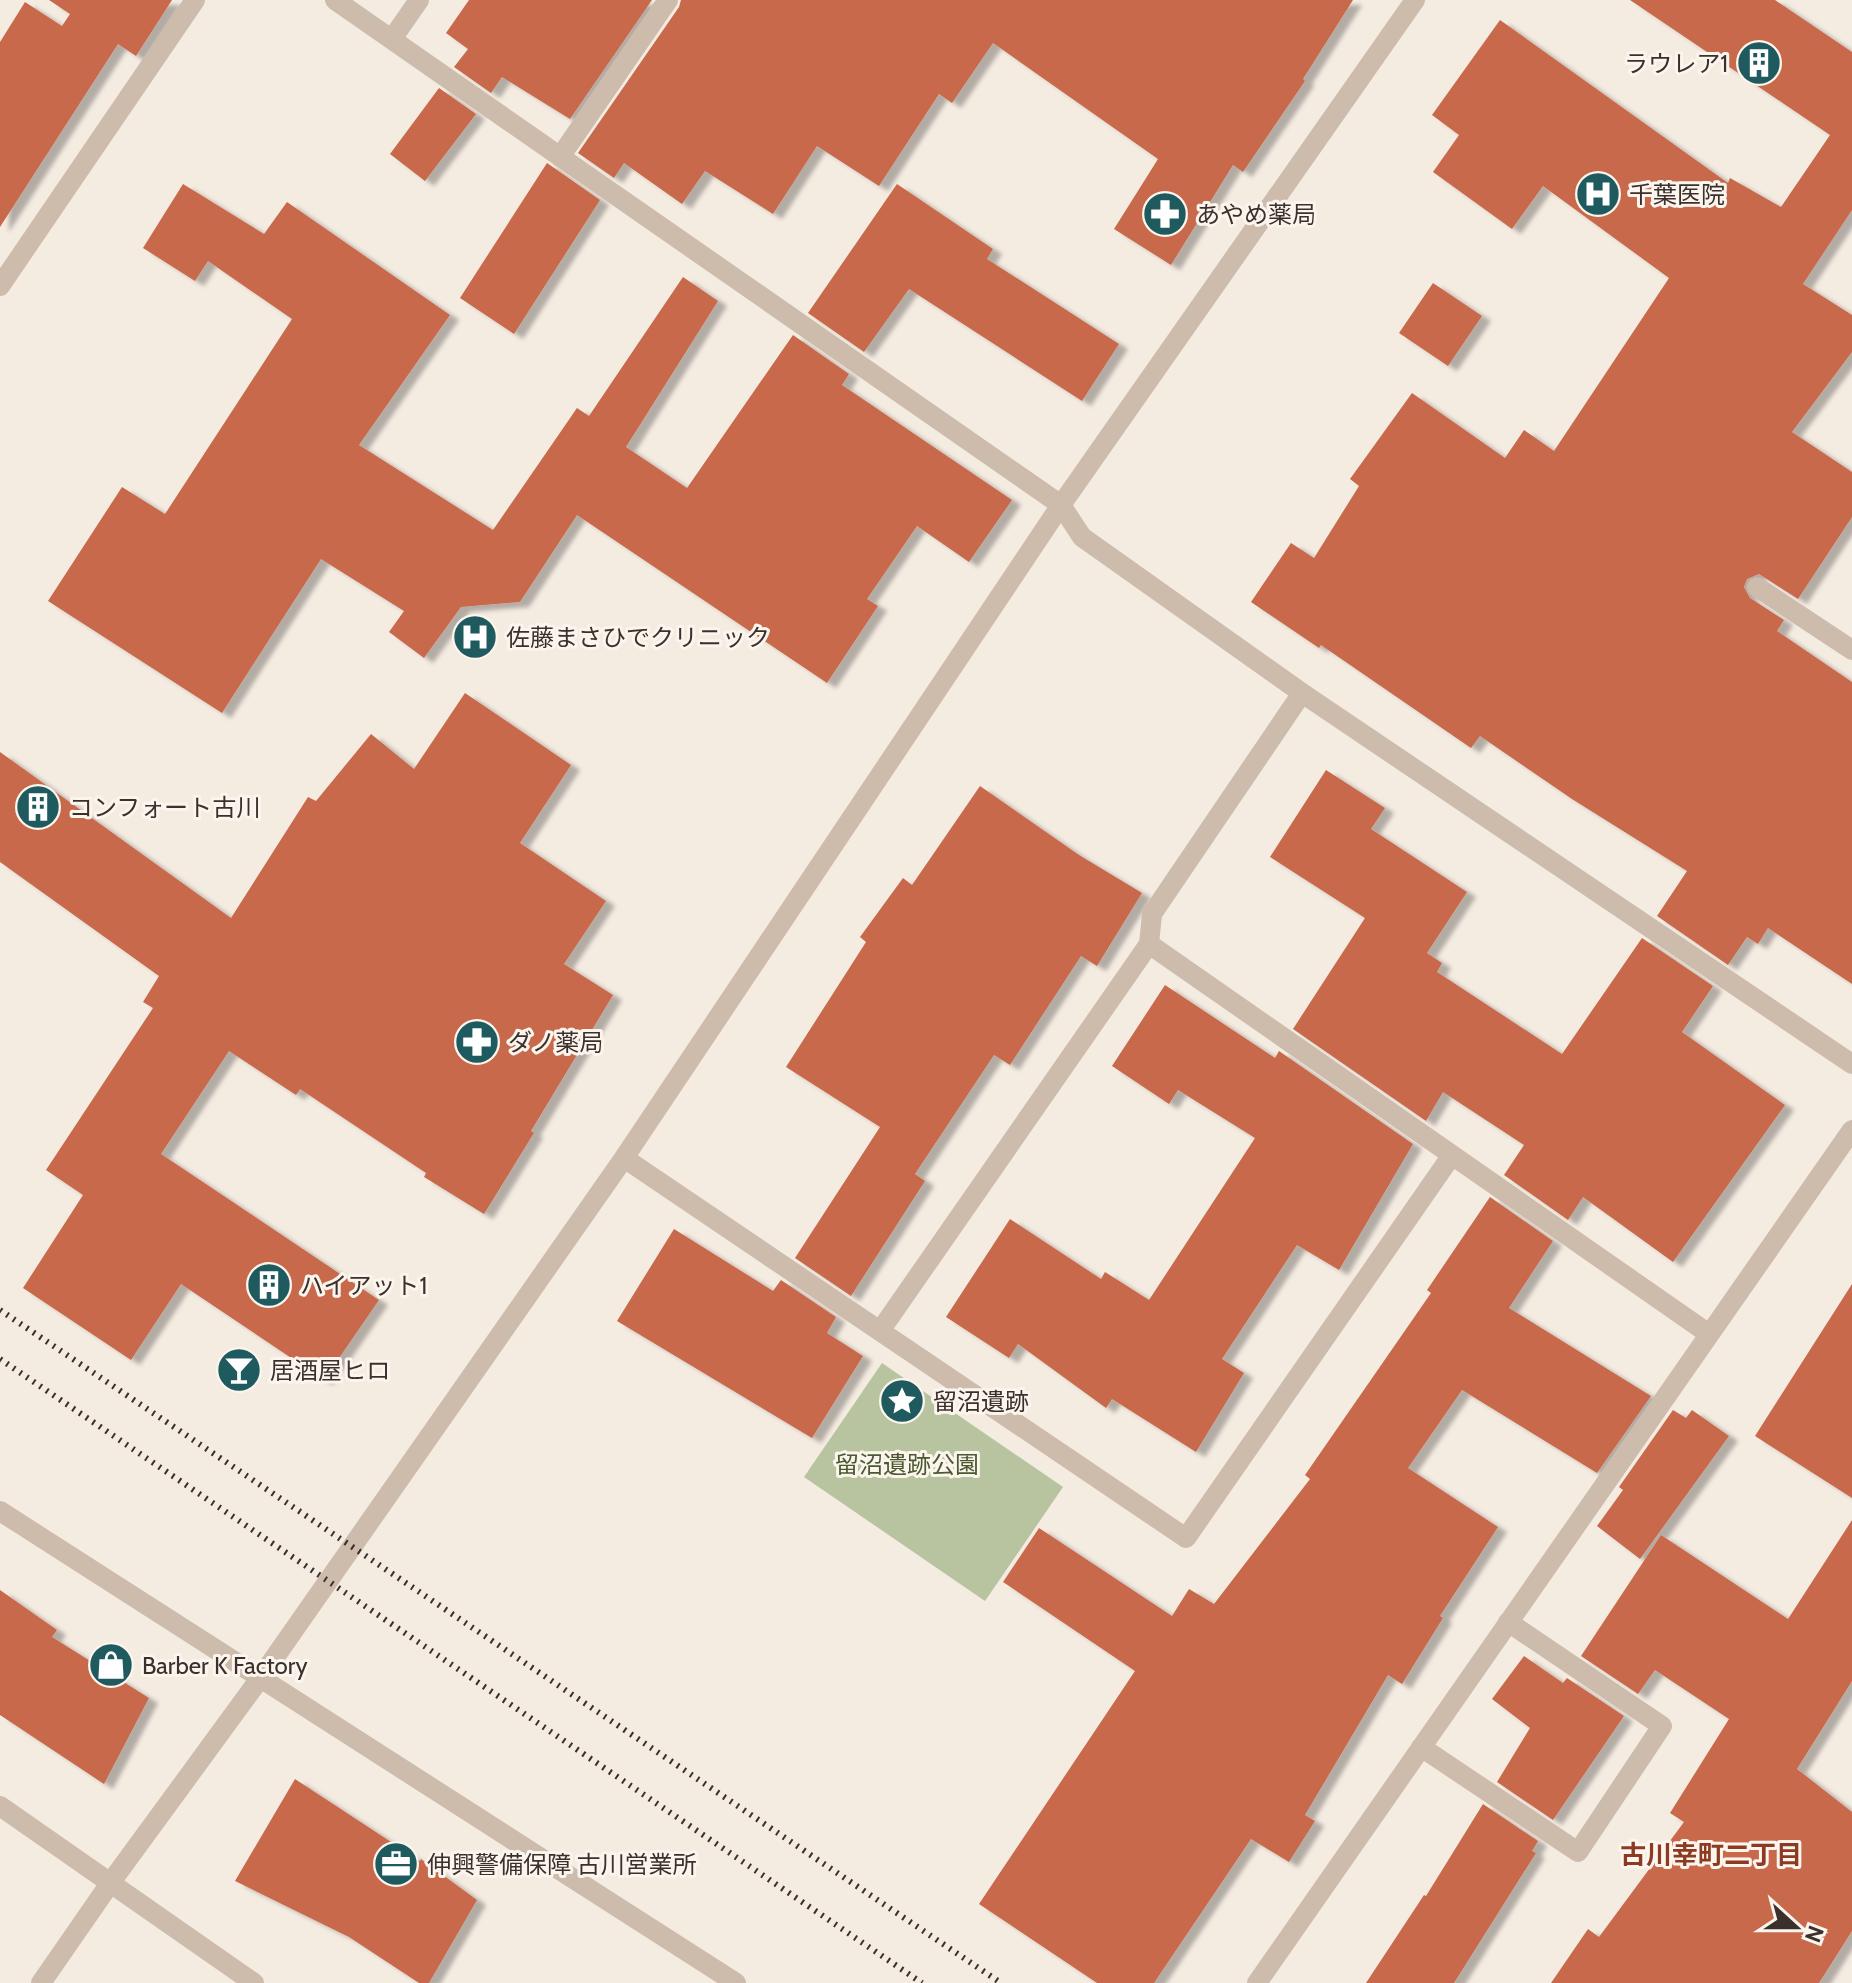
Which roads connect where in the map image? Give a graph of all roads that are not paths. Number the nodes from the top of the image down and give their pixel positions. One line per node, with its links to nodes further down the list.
1 (195, 0): 8 (street)
2 (335, 0): 6 (street)
3 (419, 0): 6 (street)
4 (668, 0): 7 (street)
5 (1415, 0): 9 (street)
6 (392, 39): 7 (street)
7 (560, 157): 9 (street)
8 (0, 286)
9 (1061, 505): 12 (street); 17 (street)
10 (1757, 587): 11 (street)
11 (1852, 650)
12 (1302, 693): 13 (street); 14 (street)
13 (1149, 944): 16 (street); 18 (street)
14 (1852, 1064)
15 (1852, 1130): 19 (street)
16 (1452, 1155): 18 (street); 19 (street)
17 (624, 1158): 18 (street); 22 (street)
18 (880, 1331)
19 (1709, 1334): 21 (street)
20 (0, 1511): 22 (street)
21 (1508, 1622): 23 (street); 23 (street)
22 (261, 1677): 25 (street); 28 (street)
23 (1421, 1747): 29 (street)
24 (0, 1806): 25 (street)
25 (111, 1882): 26 (street); 27 (street)
26 (41, 1983)
27 (254, 1983)
28 (736, 1983)
29 (1257, 1983)

